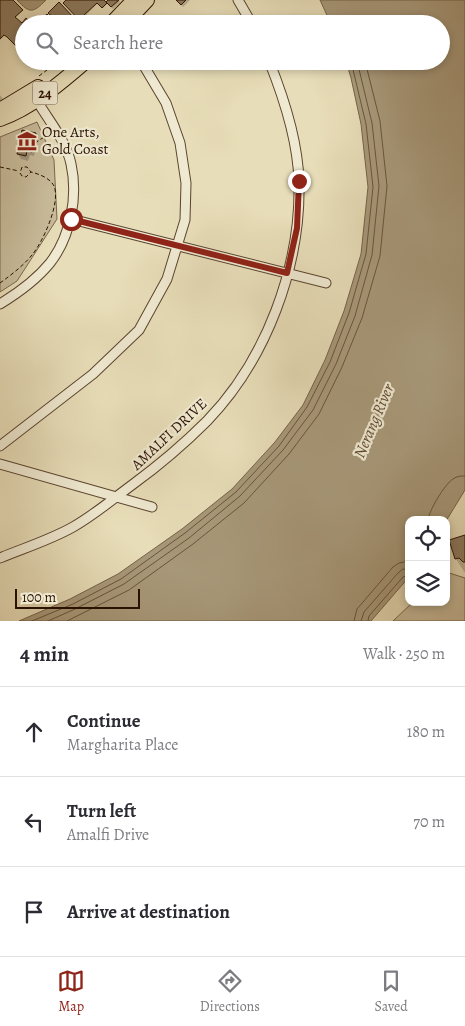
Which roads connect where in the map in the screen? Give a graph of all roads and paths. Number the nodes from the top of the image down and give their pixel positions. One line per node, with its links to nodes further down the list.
1 (134, 0): 4 (main road)
2 (147, 0): 5 (main road)
3 (238, 0): 6 (street)
4 (120, 15)
5 (133, 15)
6 (247, 15)
7 (61, 70): 12 (main road, 24)
8 (74, 70): 11 (main road, 24)
9 (146, 70): 22 (street)
10 (272, 70): 23 (street, AMALFI DRIVE)
11 (36, 99): 13 (main road, 24); 21 (street)
12 (0, 110)
13 (0, 119)
14 (37, 135): 16 (path)
15 (47, 135): 16 (path)
16 (35, 143): 17 (path)
17 (33, 150)
18 (0, 167): 19 (path)
19 (20, 171): 20 (path); 20 (path)
20 (31, 172): 25 (path)
21 (71, 219): 22 (street); 26 (street)
22 (177, 246): 23 (street); 27 (street)
23 (287, 273): 24 (street); 29 (street, AMALFI DRIVE)
24 (326, 283)
25 (0, 284)
26 (0, 304)
27 (0, 446)
28 (0, 464): 29 (street)
29 (116, 497): 30 (street); 31 (street, AMALFI DRIVE)
30 (152, 507)
31 (0, 558)

